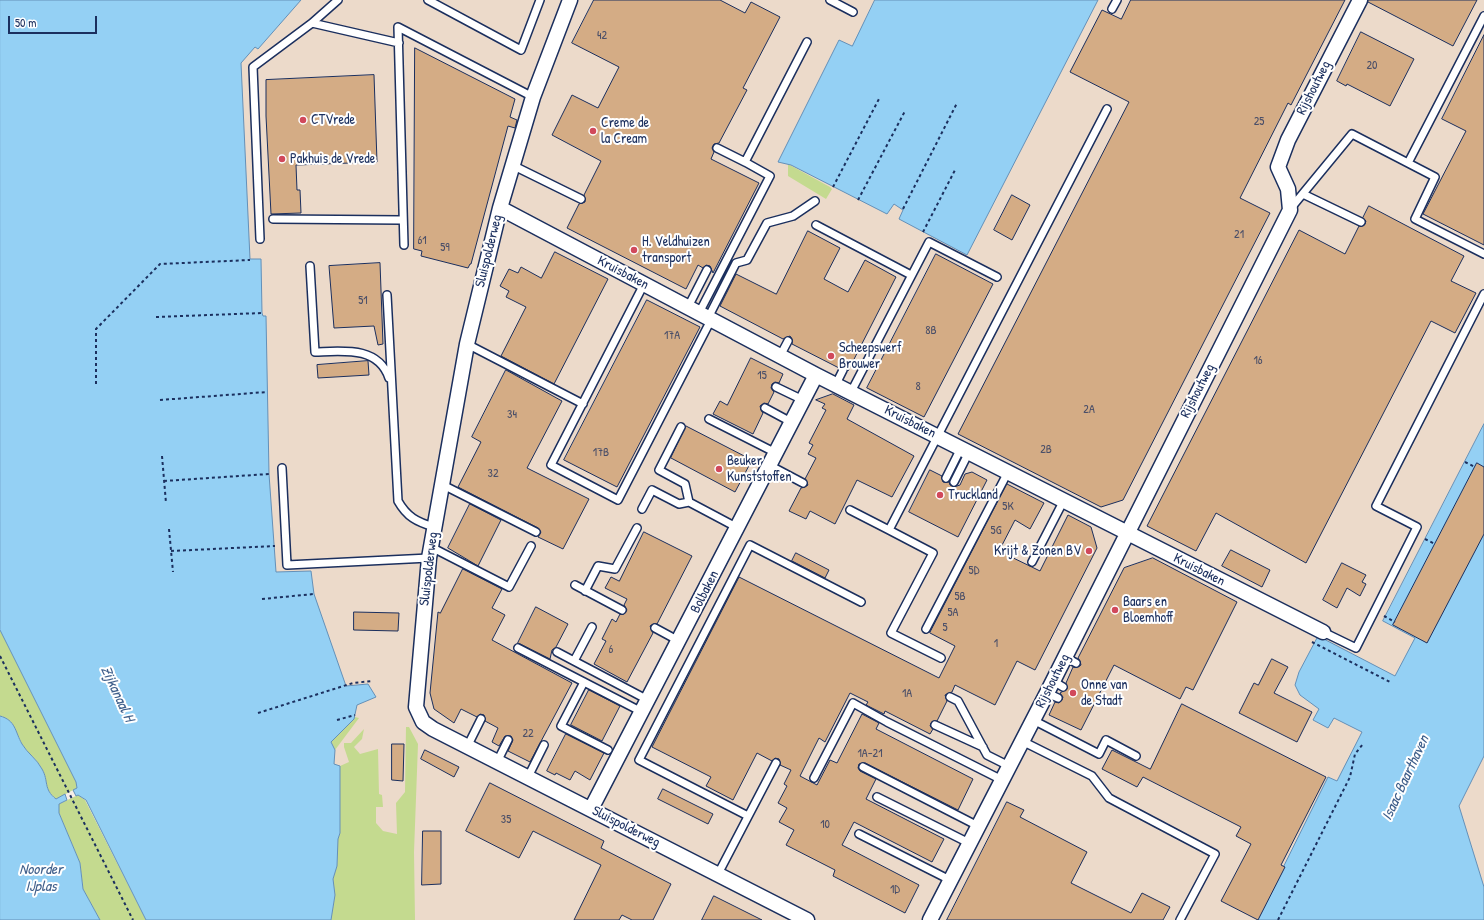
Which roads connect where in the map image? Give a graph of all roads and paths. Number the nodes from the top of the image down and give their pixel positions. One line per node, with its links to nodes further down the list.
1 (338, 0): 11 (lane)
2 (428, 0): 3 (lane)
3 (540, 0)
4 (570, 0): 14 (street, Sluispolderweg)
5 (830, 0): 9 (lane)
6 (1117, 0): 8 (lane)
7 (1360, 0): 31 (street, Rijshoutweg)
8 (1112, 9)
9 (853, 12)
10 (1484, 16): 21 (lane)
11 (312, 23): 13 (lane); 37 (lane)
12 (807, 42): 20 (lane)
13 (399, 43): 14 (lane); 33 (lane)
14 (533, 97): 22 (street, Sluispolderweg)
15 (880, 97): 24 (path)
16 (957, 103): 30 (path)
17 (1106, 109): 69 (lane)
18 (905, 111): 27 (path)
19 (717, 148): 20 (lane)
20 (744, 162): 49 (lane)
21 (1408, 163): 25 (lane); 39 (lane)
22 (512, 165): 26 (lane); 29 (street, Sluispolderweg)
23 (955, 170): 36 (path)
24 (833, 187)
25 (1303, 194): 31 (lane); 34 (lane)
26 (582, 199)
27 (858, 200)
28 (815, 202): 49 (lane)
29 (500, 208): 45 (street, Kruisbaken); 52 (street, Sluispolderweg)
30 (902, 209)
31 (1290, 210): 94 (street, Rijshoutweg)
32 (273, 219): 33 (lane)
33 (402, 220): 38 (lane)
34 (1361, 222)
35 (816, 225): 43 (lane)
36 (923, 232)
37 (260, 239)
38 (404, 245)
39 (1484, 254)
40 (250, 260): 57 (path)
41 (310, 266): 56 (lane)
42 (707, 270): 49 (lane)
43 (912, 275): 44 (lane); 61 (lane)
44 (997, 277)
45 (644, 284): 49 (street, Kruisbaken); 64 (lane)
46 (1484, 294): 114 (lane)
47 (387, 295): 56 (lane)
48 (262, 313): 50 (path)
49 (701, 314): 53 (street, Kruisbaken); 64 (lane)
50 (156, 317)
51 (788, 341): 53 (lane)
52 (467, 344): 64 (lane); 82 (street, Sluispolderweg)
53 (780, 356): 55 (street, Kruisbaken)
54 (843, 370): 58 (lane)
55 (816, 375): 58 (street, Kruisbaken); 63 (street, Bolbaken)
56 (391, 383): 88 (lane)
57 (96, 384)
58 (836, 384): 61 (street, Kruisbaken)
59 (776, 387): 63 (lane)
60 (267, 392): 62 (path)
61 (851, 392): 69 (street, Kruisbaken)
62 (160, 400)
63 (802, 400): 67 (street, Bolbaken)
64 (583, 404)
65 (766, 408): 67 (lane)
66 (709, 419): 72 (lane)
67 (791, 422): 72 (street, Bolbaken)
68 (681, 427): 84 (lane)
69 (938, 436): 70 (street, Kruisbaken); 92 (lane)
70 (965, 450): 76 (street, Kruisbaken); 78 (lane); 80 (lane)
71 (162, 456): 79 (path)
72 (772, 459): 81 (lane); 90 (street, Bolbaken)
73 (1465, 462): 74 (path)
74 (1475, 467)
75 (282, 468): 100 (lane)
76 (1008, 472): 83 (street, Kruisbaken); 113 (lane)
77 (269, 474): 79 (path)
78 (946, 478)
79 (164, 481): 85 (path)
80 (954, 482)
81 (803, 483)
82 (441, 484): 88 (street, Sluispolderweg); 93 (lane)
83 (1064, 500): 94 (street, Kruisbaken); 101 (lane)
84 (689, 502): 86 (lane); 90 (lane)
85 (166, 503)
86 (642, 509)
87 (850, 510): 92 (lane)
88 (434, 527): 100 (street, Sluispolderweg)
89 (637, 528): 104 (lane)
90 (738, 528): 115 (street, Bolbaken)
91 (169, 529): 99 (path)
92 (889, 530): 120 (lane)
93 (536, 532)
94 (1126, 533): 114 (street, Kruisbaken); 131 (street, Rijshoutweg)
95 (1425, 539): 96 (path)
96 (1435, 544)
97 (275, 546): 99 (path)
98 (531, 546): 100 (lane)
99 (171, 551): 102 (path)
100 (430, 552): 137 (street, Sluispolderweg)
101 (1032, 562)
102 (173, 572)
103 (575, 585): 104 (lane)
104 (585, 591): 108 (lane)
105 (314, 594): 106 (path)
106 (262, 600)
107 (861, 602): 150 (lane)
108 (622, 610)
109 (1384, 616): 110 (path)
110 (1395, 622)
111 (592, 627): 121 (lane)
112 (655, 628): 115 (lane)
113 (926, 629)
114 (1323, 632)
115 (680, 641): 126 (street, Bolbaken)
116 (1312, 642): 124 (path)
117 (518, 648): 123 (lane)
118 (557, 652): 121 (lane)
119 (0, 656): 156 (path)
120 (941, 658)
121 (574, 661): 126 (lane)
122 (372, 681): 127 (path)
123 (584, 682): 126 (lane); 139 (lane)
124 (1390, 682)
125 (950, 696): 138 (lane)
126 (645, 706): 149 (street, Bolbaken)
127 (258, 713)
128 (355, 715): 130 (path)
129 (481, 719): 137 (lane)
130 (337, 720)
131 (1033, 720): 134 (street, Rijshoutweg); 140 (lane)
132 (935, 725): 138 (lane)
133 (508, 740): 141 (lane)
134 (1022, 741): 143 (street, Rijshoutweg); 159 (lane)
135 (1363, 744): 160 (path)
136 (544, 745): 145 (lane)
137 (467, 746): 141 (street, Sluispolderweg)
138 (982, 747): 143 (lane)
139 (608, 750)
140 (1136, 756)
141 (497, 762): 145 (street, Sluispolderweg)
142 (776, 763): 150 (lane)
143 (1009, 766): 147 (street, Rijshoutweg)
144 (863, 767): 151 (lane)
145 (528, 777): 149 (street, Sluispolderweg)
146 (814, 778): 147 (lane)
147 (1002, 780): 151 (street, Rijshoutweg)
148 (877, 797): 153 (lane)
149 (591, 809): 154 (street, Sluispolderweg)
150 (748, 816): 154 (lane)
151 (978, 826): 153 (street, Rijshoutweg)
152 (859, 834): 155 (lane)
153 (969, 843): 155 (street, Rijshoutweg)
154 (718, 874): 157 (street, Sluispolderweg)
155 (950, 880): 158 (street, Rijshoutweg)
156 (133, 920)
157 (807, 920)
158 (930, 920)
159 (1180, 920)
160 (1278, 920)

